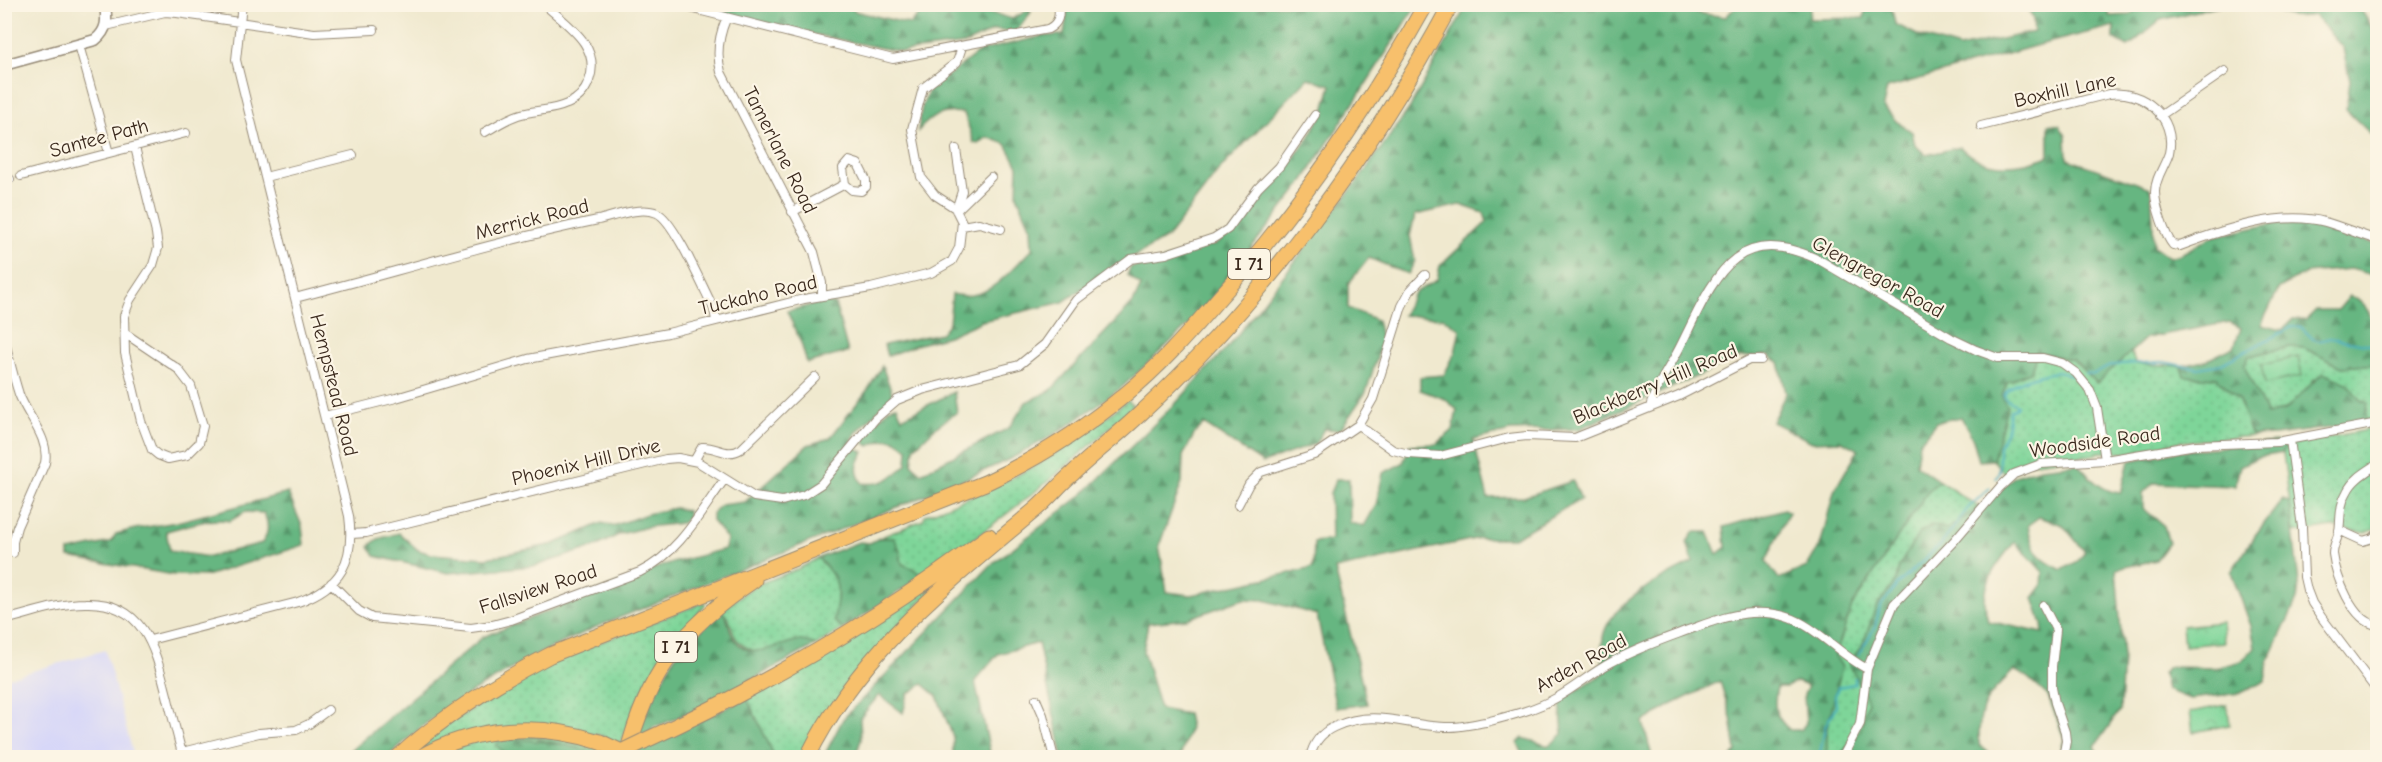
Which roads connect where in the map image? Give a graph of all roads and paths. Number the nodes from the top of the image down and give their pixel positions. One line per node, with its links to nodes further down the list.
1 (105, 4): 10 (street)
2 (242, 4): 9 (street, Hempstead Road)
3 (544, 4): 19 (street)
4 (674, 4): 8 (street)
5 (1058, 4): 13 (street)
6 (1426, 4): 57 (highway, I 71)
7 (1451, 4): 50 (highway, I 71)
8 (726, 19): 13 (street); 30 (street, Tamerlane Road)
9 (239, 23): 10 (street); 11 (street); 26 (street, Hempstead Road)
10 (106, 26): 12 (street)
11 (374, 30)
12 (79, 45): 14 (street); 23 (street)
13 (962, 47): 29 (street)
14 (4, 65)
15 (2225, 70): 17 (street)
16 (1315, 115): 51 (street, Phoenix Hill Drive)
17 (2160, 116): 18 (street, Boxhill Lane); 33 (street)
18 (1981, 126)
19 (485, 132)
20 (186, 133): 21 (street, Santee Path)
21 (135, 147): 23 (street, Santee Path); 38 (street)
22 (956, 149): 29 (street)
23 (109, 153): 25 (street, Santee Path)
24 (353, 155): 26 (street)
25 (21, 176)
26 (265, 177): 36 (street, Hempstead Road)
27 (991, 177): 29 (street)
28 (845, 184): 30 (street)
29 (956, 210): 31 (street)
30 (792, 212): 35 (street, Tamerlane Road)
31 (962, 226): 32 (street); 35 (street, Tuckaho Road)
32 (1001, 229)
33 (2378, 240)
34 (1425, 274): 45 (street)
35 (822, 296): 37 (street, Tuckaho Road)
36 (295, 298): 37 (street, Merrick Road); 43 (street, Hempstead Road)
37 (716, 321): 43 (street, Tuckaho Road)
38 (126, 334): 38 (street)
39 (4, 338): 56 (street)
40 (1761, 360): 42 (street, Blackberry Hill Road)
41 (815, 377): 48 (street)
42 (1650, 406): 45 (street, Blackberry Hill Road); 47 (street, Glengregor Road)
43 (325, 416): 55 (street, Hempstead Road)
44 (2378, 423): 46 (street, Woodside Road)
45 (1358, 425): 52 (street)
46 (2290, 440): 47 (street, Woodside Road); 64 (street)
47 (2105, 460): 63 (street, Woodside Road)
48 (694, 461): 51 (street, Phoenix Hill Drive); 55 (street, Phoenix Hill Drive)
49 (2378, 464): 53 (street)
50 (1071, 475): 70 (highway, bridge); 73 (highway, I 71)
51 (724, 480): 58 (street, Fallsview Road)
52 (1238, 505)
53 (2339, 530): 54 (street); 61 (street)
54 (2378, 533)
55 (352, 534): 58 (street, Hempstead Road)
56 (13, 553)
57 (769, 570): 68 (highway); 71 (highway, I 71)
58 (331, 583): 62 (street, Hempstead Road)
59 (2043, 605): 77 (street)
60 (4, 620): 62 (street)
61 (2377, 625)
62 (150, 640): 67 (street)
63 (1867, 669): 75 (street, Arden Road); 76 (street, Woodside Road)
64 (2378, 692)
65 (1036, 699): 74 (street)
66 (328, 710): 67 (street)
67 (182, 755)
68 (397, 758)
69 (419, 758): 72 (highway, bridge)
70 (609, 758)
71 (626, 758)
72 (631, 758)
73 (807, 758)
74 (1054, 758)
75 (1310, 758)
76 (1842, 758)
77 (2062, 758)

